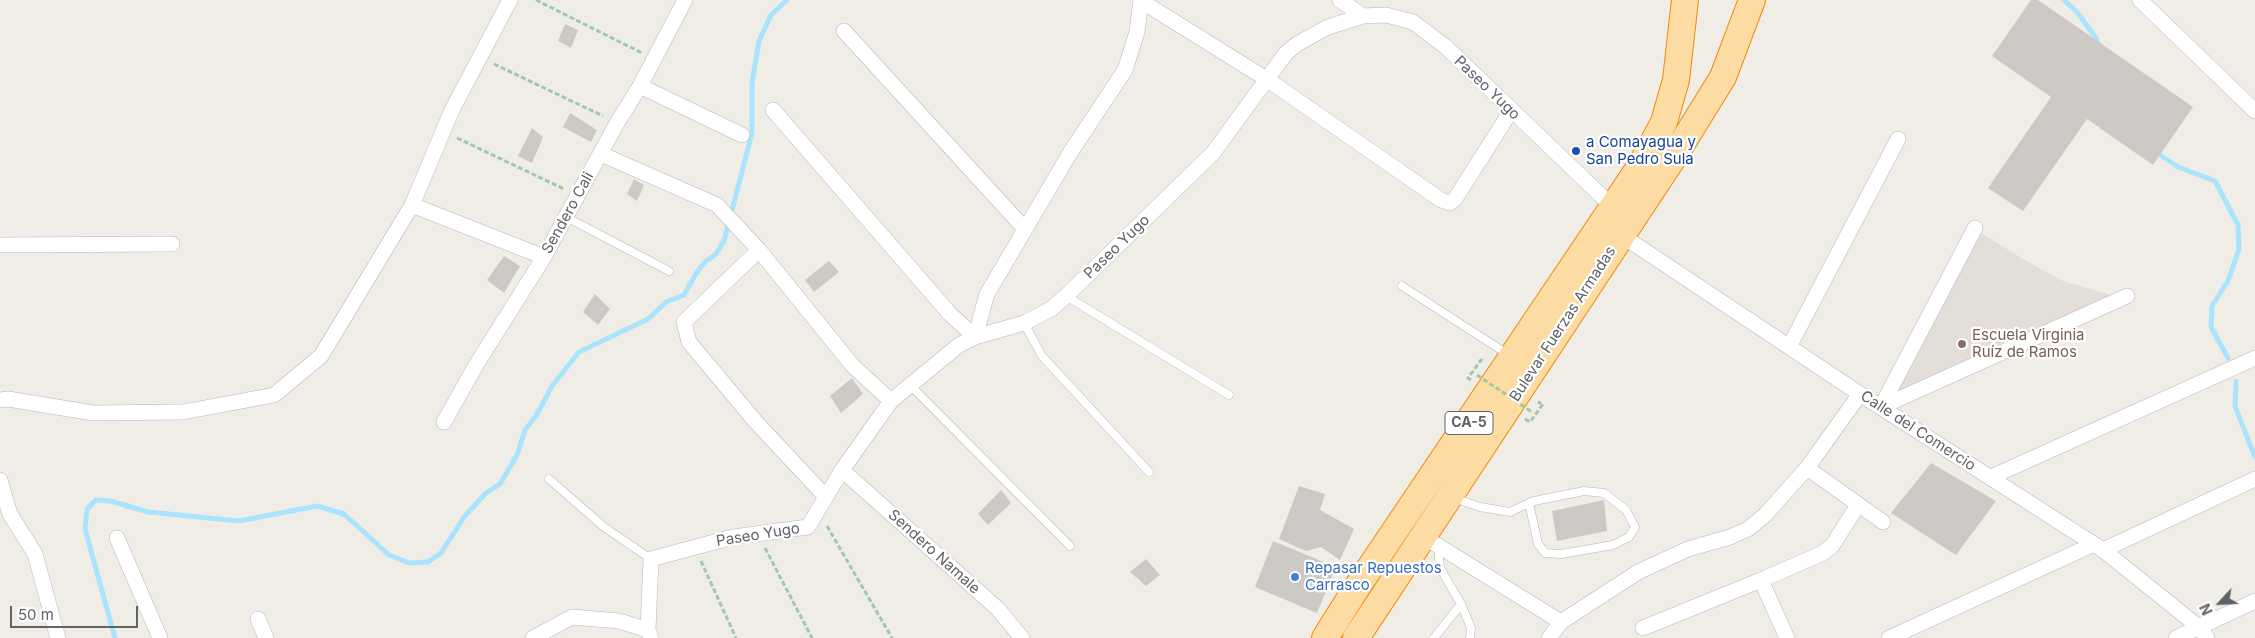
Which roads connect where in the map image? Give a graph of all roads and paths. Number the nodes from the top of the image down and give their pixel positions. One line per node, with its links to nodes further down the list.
1 (510, 0): 11 (street)
2 (536, 0): 12 (path)
3 (685, 0): 12 (street, Sendero Cali)
4 (1340, 0): 9 (street)
5 (1685, 0): 25 (highway, Bulevar Fuerzas Armadas / CA-5)
6 (1752, 0): 29 (highway, Bulevar Fuerzas Armadas / CA-5)
7 (2140, 0): 17 (street)
8 (1141, 1): 13 (street); 27 (street)
9 (1363, 16): 13 (street, Paseo Yugo); 16 (street, Paseo Yugo)
10 (844, 31): 27 (street)
11 (480, 57): 18 (path); 19 (street)
12 (654, 59): 14 (street, Sendero Cali)
13 (1268, 80): 16 (street); 36 (street, Paseo Yugo)
14 (640, 86): 18 (street, Sendero Cali); 20 (street)
15 (773, 110): 39 (street)
16 (1511, 111): 25 (street, Paseo Yugo)
17 (2255, 111)
18 (617, 123): 22 (street, Sendero Cali)
19 (443, 131): 23 (path); 24 (street)
20 (742, 135)
21 (1898, 139): 40 (street)
22 (601, 154): 23 (street, Sendero Cali); 32 (street)
23 (578, 196): 26 (street, Sendero Cali)
24 (412, 205): 33 (street); 47 (street)
25 (1614, 208): 41 (highway, Bulevar Fuerzas Armadas / CA-5)
26 (566, 217): 33 (street, Sendero Cali); 34 (lane)
27 (1024, 228): 39 (street)
28 (1976, 228): 49 (street)
29 (1621, 235): 40 (street, Calle del Comercio); 59 (highway, Bulevar Fuerzas Armadas / CA-5)
30 (172, 244): 31 (street)
31 (0, 245)
32 (758, 250): 48 (street); 60 (street)
33 (544, 257): 50 (street, Sendero Cali)
34 (669, 271)
35 (1402, 286): 41 (lane)
36 (1066, 296): 38 (street, Paseo Yugo); 46 (lane)
37 (2127, 296): 49 (street)
38 (1024, 323): 39 (street, Paseo Yugo); 54 (lane)
39 (975, 337): 44 (street, Paseo Yugo)
40 (1790, 346): 45 (street, Calle del Comercio)
41 (1513, 357): 88 (highway, Bulevar Fuerzas Armadas / CA-5)
42 (2255, 358): 55 (street)
43 (1477, 374): 51 (path, bridge)
44 (909, 384): 48 (street, Paseo Yugo); 68 (lane)
45 (1860, 394): 49 (street, Calle del Comercio); 52 (street)
46 (1228, 395)
47 (0, 400)
48 (891, 401): 53 (street, Paseo Yugo)
49 (1881, 407): 55 (street, Calle del Comercio)
50 (444, 422)
51 (1530, 422)
52 (1807, 468): 62 (street); 76 (street)
53 (842, 470): 60 (street, Paseo Yugo); 87 (street, Sendero Namale)
54 (1149, 472)
55 (1991, 477): 70 (street, Calle del Comercio)
56 (549, 479): 71 (lane)
57 (2255, 479): 70 (street)
58 (0, 480): 80 (street)
59 (1450, 496): 61 (lane); 67 (highway, Bulevar Fuerzas Armadas / CA-5)
60 (826, 497): 63 (street, Paseo Yugo)
61 (1529, 503): 61 (lane)
62 (1858, 505): 64 (street); 72 (street)
63 (818, 510): 65 (street, Paseo Yugo); 86 (path)
64 (1883, 522)
65 (758, 534): 69 (street, Paseo Yugo); 85 (path)
66 (117, 538): 81 (street)
67 (1431, 541): 74 (lane); 76 (street); 89 (highway, Bulevar Fuerzas Armadas / CA-5)
68 (1070, 546)
69 (695, 547): 71 (street, Paseo Yugo); 84 (path)
70 (2097, 548): 78 (street, Calle del Comercio); 94 (street)
71 (651, 559): 79 (street)
72 (1762, 580): 77 (street); 93 (street)
73 (2255, 601): 78 (street)
74 (1460, 604): 90 (lane); 91 (lane)
75 (258, 619): 82 (street)
76 (1561, 622): 92 (street)
77 (1643, 628)
78 (2203, 633): 95 (street)
79 (650, 634): 83 (street)
80 (58, 638)
81 (160, 638)
82 (266, 638)
83 (533, 638)
84 (736, 638)
85 (812, 638)
86 (892, 638)
87 (1022, 638)
88 (1325, 638)
89 (1356, 638)
90 (1434, 638)
91 (1470, 638)
92 (1549, 638)
93 (1787, 638)
94 (1889, 638)
95 (2176, 638)

